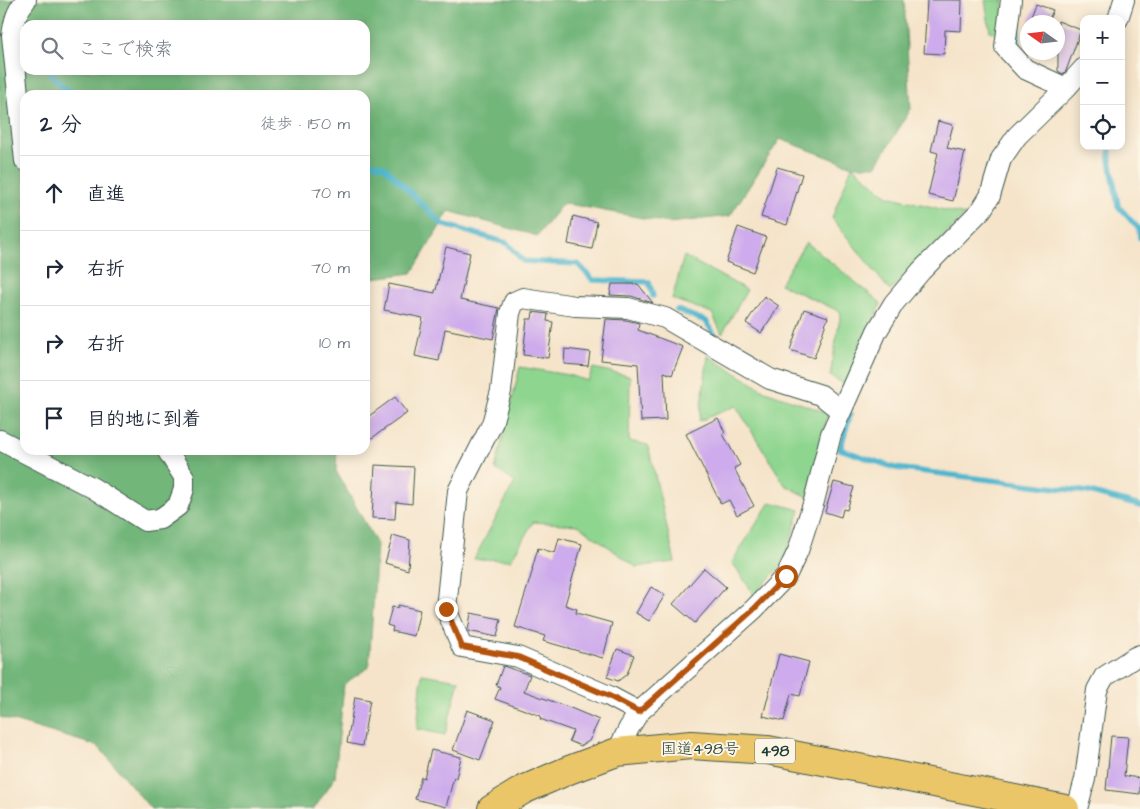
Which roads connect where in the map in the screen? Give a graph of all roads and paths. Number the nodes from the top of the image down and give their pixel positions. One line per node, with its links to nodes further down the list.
1 (26, 0): 7 (street)
2 (1011, 0): 6 (street)
3 (1124, 0): 4 (street)
4 (1119, 15)
5 (1080, 73): 6 (street)
6 (1066, 88): 8 (street)
7 (20, 113)
8 (841, 411): 14 (street); 14 (street)
9 (0, 440): 10 (street)
10 (20, 450)
11 (29, 455): 12 (street)
12 (169, 455)
13 (1138, 656): 18 (street)
14 (639, 712): 15 (street)
15 (618, 752): 16 (highway, 国道498号 / 498); 17 (highway, 国道498号 / 498)
16 (492, 809)
17 (1065, 809)
18 (1077, 809)

